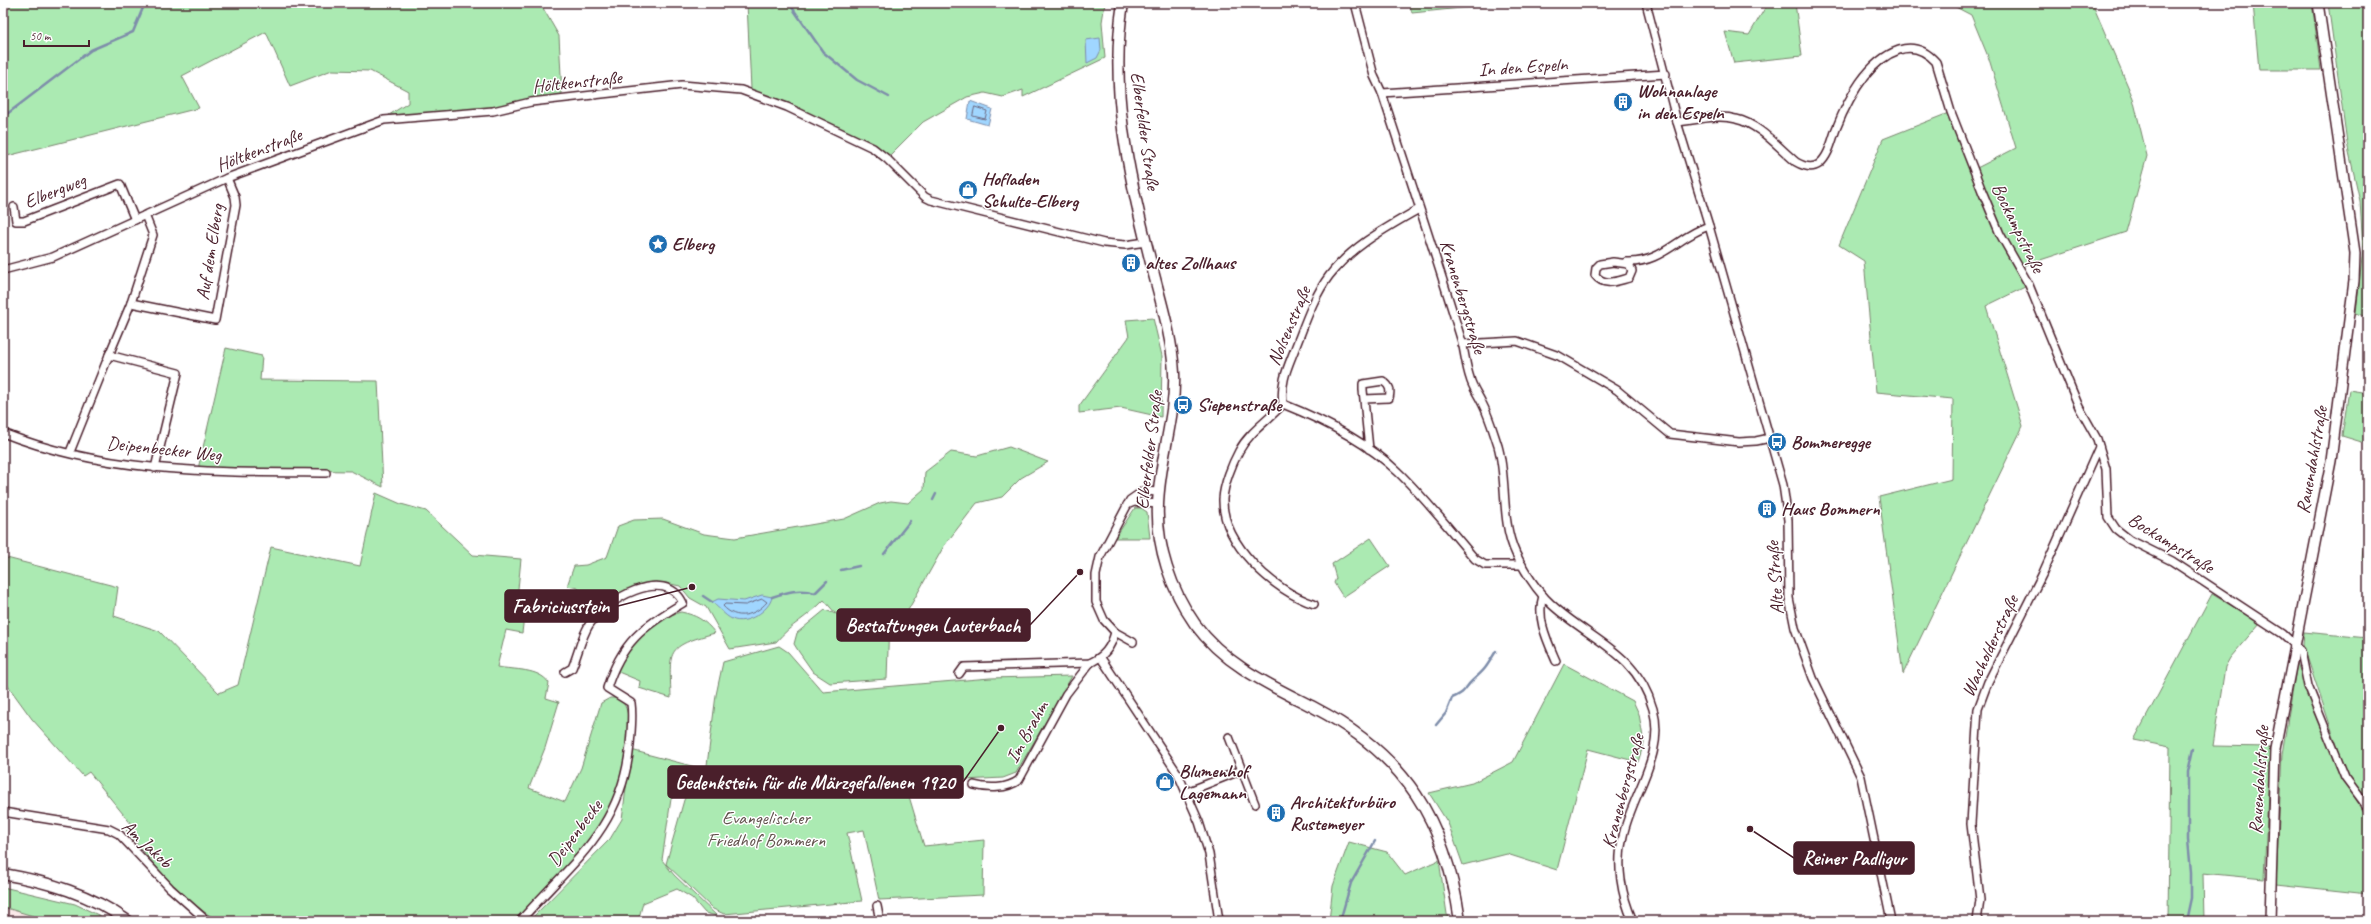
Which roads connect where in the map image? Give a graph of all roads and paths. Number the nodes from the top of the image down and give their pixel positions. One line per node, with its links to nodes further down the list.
1 (1123, 3): 14 (main road, Elberfelder Straße)
2 (1356, 3): 6 (street, Kranenbergstraße)
3 (1646, 3): 5 (street, Alte Straße)
4 (2318, 3): 37 (street, Rauendahlstraße)
5 (1666, 74): 6 (street, In den Espeln); 7 (street, Alte Straße)
6 (1382, 93): 10 (street, Kranenbergstraße)
7 (1677, 122): 13 (street, Alte Straße); 24 (street, Bockampstraße)
8 (227, 178): 11 (street, Höltkenstraße); 14 (street, Höltkenstraße); 17 (street, Auf dem Elberg)
9 (14, 207): 12 (street, Elbergweg)
10 (1419, 209): 18 (street, Kranenbergstraße); 21 (street, Nolsenstraße)
11 (145, 215): 12 (street, Höltkenstraße); 17 (street)
12 (135, 220): 16 (street, Höltkenstraße)
13 (1709, 226): 15 (street); 23 (street, Alte Straße)
14 (1146, 242): 29 (main road, Elberfelder Straße)
15 (1626, 262): 15 (street)
16 (3, 270)
17 (131, 303): 19 (street)
18 (1462, 344): 23 (street); 32 (street, Kranenbergstraße)
19 (109, 355): 26 (street); 27 (street)
20 (1364, 399): 25 (street)
21 (1283, 404): 25 (street); 34 (street)
22 (3, 433): 26 (street, Deipenbecker Weg)
23 (1770, 438): 59 (street, Alte Straße)
24 (2099, 447): 37 (street, Bockampstraße); 60 (street, Wacholderstraße)
25 (1369, 449): 32 (street)
26 (70, 452): 27 (street, Deipenbecker Weg)
27 (155, 468): 28 (street, Deipenbecker Weg)
28 (326, 473)
29 (1159, 492): 30 (main road, Elberfelder Straße); 31 (street)
30 (1158, 504): 31 (street); 57 (main road, Elberfelder Straße)
31 (1127, 505): 35 (street)
32 (1522, 565): 33 (street, Kranenbergstraße)
33 (1543, 596): 39 (street); 58 (street, Kranenbergstraße)
34 (1314, 604)
35 (1115, 632): 36 (street); 38 (street)
36 (1133, 642)
37 (2294, 644): 48 (street); 61 (street, Rauendahlstraße)
38 (1101, 658): 40 (street); 46 (street)
39 (1556, 661)
40 (1090, 663): 42 (street); 45 (street, Im Brahm)
41 (565, 672): 54 (street, Deipenbecke)
42 (959, 674)
43 (1229, 737): 44 (street)
44 (1242, 770): 46 (street); 47 (street)
45 (974, 785)
46 (1187, 792): 56 (street)
47 (1255, 804)
48 (2368, 808)
49 (3, 812): 53 (street, Am Jakob)
50 (3, 874): 52 (main road)
51 (877, 906): 55 (street)
52 (128, 921)
53 (207, 921)
54 (520, 921)
55 (880, 921)
56 (1220, 921)
57 (1460, 921)
58 (1633, 921)
59 (1891, 921)
60 (1977, 921)
61 (2270, 921)

